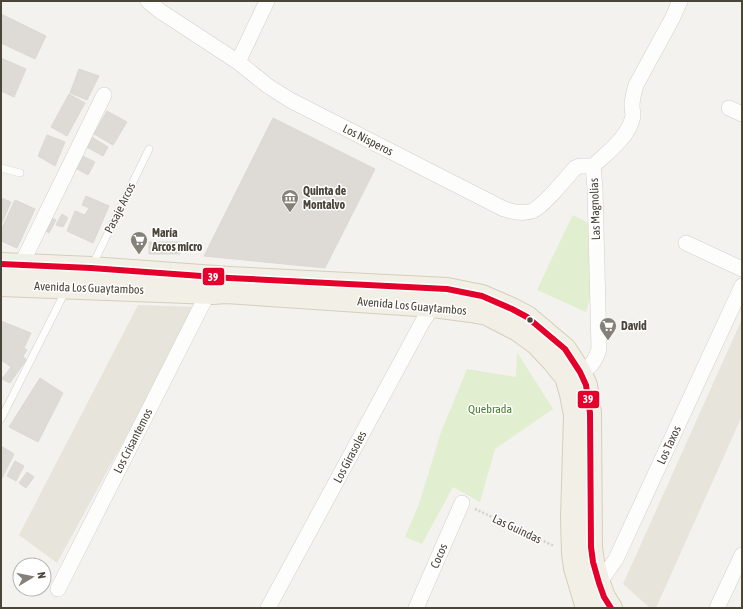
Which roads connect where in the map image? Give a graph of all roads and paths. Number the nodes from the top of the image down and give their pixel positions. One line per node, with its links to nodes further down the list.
1 (148, 1): 4 (street, Los Nisperos)
2 (266, 1): 4 (street)
3 (680, 1): 7 (street, Las Magnolias)
4 (238, 62): 7 (street, Los Nisperos)
5 (104, 95): 11 (street)
6 (148, 149): 12 (lane, Pasaje Arcos)
7 (593, 166): 20 (street, Las Magnolias)
8 (1, 168): 9 (lane)
9 (20, 173)
10 (686, 243): 13 (street)
11 (11, 265): 12 (main road, Avenida Los Guaytambos)
12 (91, 268): 16 (main road, Avenida Los Guaytambos)
13 (742, 269)
14 (1, 285): 17 (main road, Avenida Los Guaytambos)
15 (742, 286): 25 (street, Los Taxos)
16 (221, 287): 17 (main road, Avenida Los Guaytambos); 18 (main road, Avenida Los Guaytambos); 19 (main road, Avenida Los Guaytambos); 26 (street, Los Crisantemos)
17 (67, 288): 21 (lane)
18 (433, 306): 19 (main road, Avenida Los Guaytambos); 27 (street, Los Girasoles)
19 (523, 323): 20 (main road, Avenida Los Guaytambos)
20 (573, 375): 23 (main road, Avenida Los Guaytambos); 25 (main road, Avenida Los Guaytambos)
21 (1, 419)
22 (462, 503): 23 (path, Las Guindas); 28 (street, Cocos)
23 (573, 554): 25 (main road, Avenida Los Guaytambos)
24 (742, 555): 31 (street)
25 (590, 583): 29 (main road, Avenida Los Guaytambos); 30 (main road, Avenida Los Guaytambos)
26 (58, 589)
27 (268, 608)
28 (416, 608)
29 (587, 608)
30 (611, 608)
31 (717, 608)

